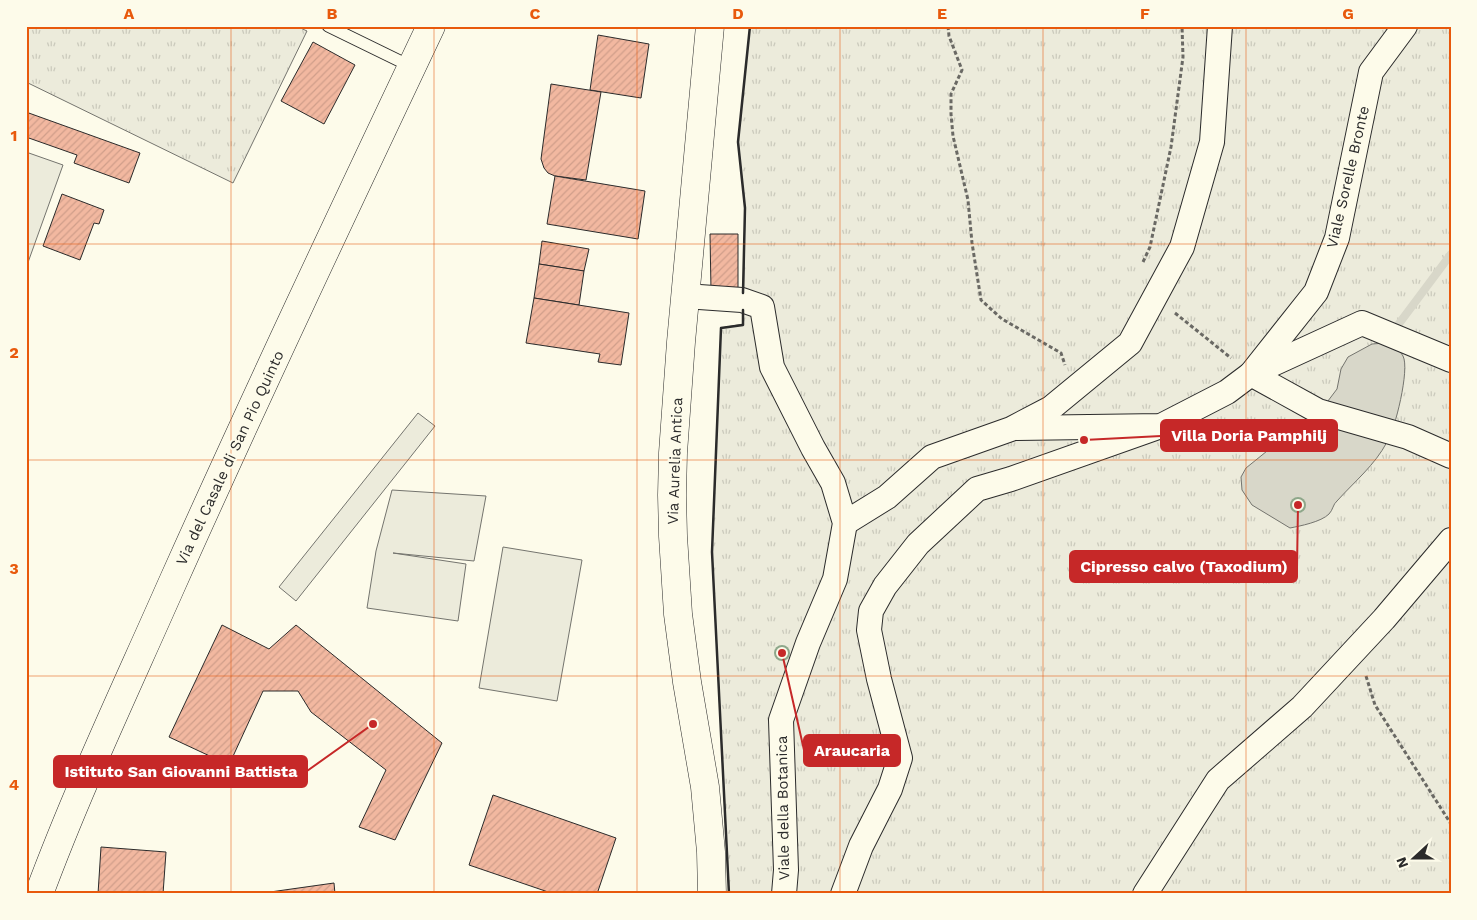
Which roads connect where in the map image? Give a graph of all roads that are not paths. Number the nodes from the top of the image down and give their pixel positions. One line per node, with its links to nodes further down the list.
1 (328, 26): 6 (lane)
2 (431, 26): 6 (main road, Via del Casale di San Pio Quinto)
3 (710, 26): 7 (main road, Via Aurelia Antica)
4 (1220, 26): 11 (street)
5 (1405, 26): 9 (street, Viale Sorelle Bronte)
6 (412, 67): 15 (main road, Via del Casale di San Pio Quinto)
7 (685, 296): 13 (street); 16 (main road, Via Aurelia Antica)
8 (1451, 360): 9 (street)
9 (1251, 374): 10 (street); 12 (street)
10 (1161, 426): 11 (street); 18 (street)
11 (1011, 428): 13 (street)
12 (1451, 456)
13 (845, 523): 17 (street, Viale della Botanica)
14 (1451, 540): 19 (street)
15 (39, 894)
16 (712, 894)
17 (784, 894)
18 (843, 894)
19 (1145, 894)

